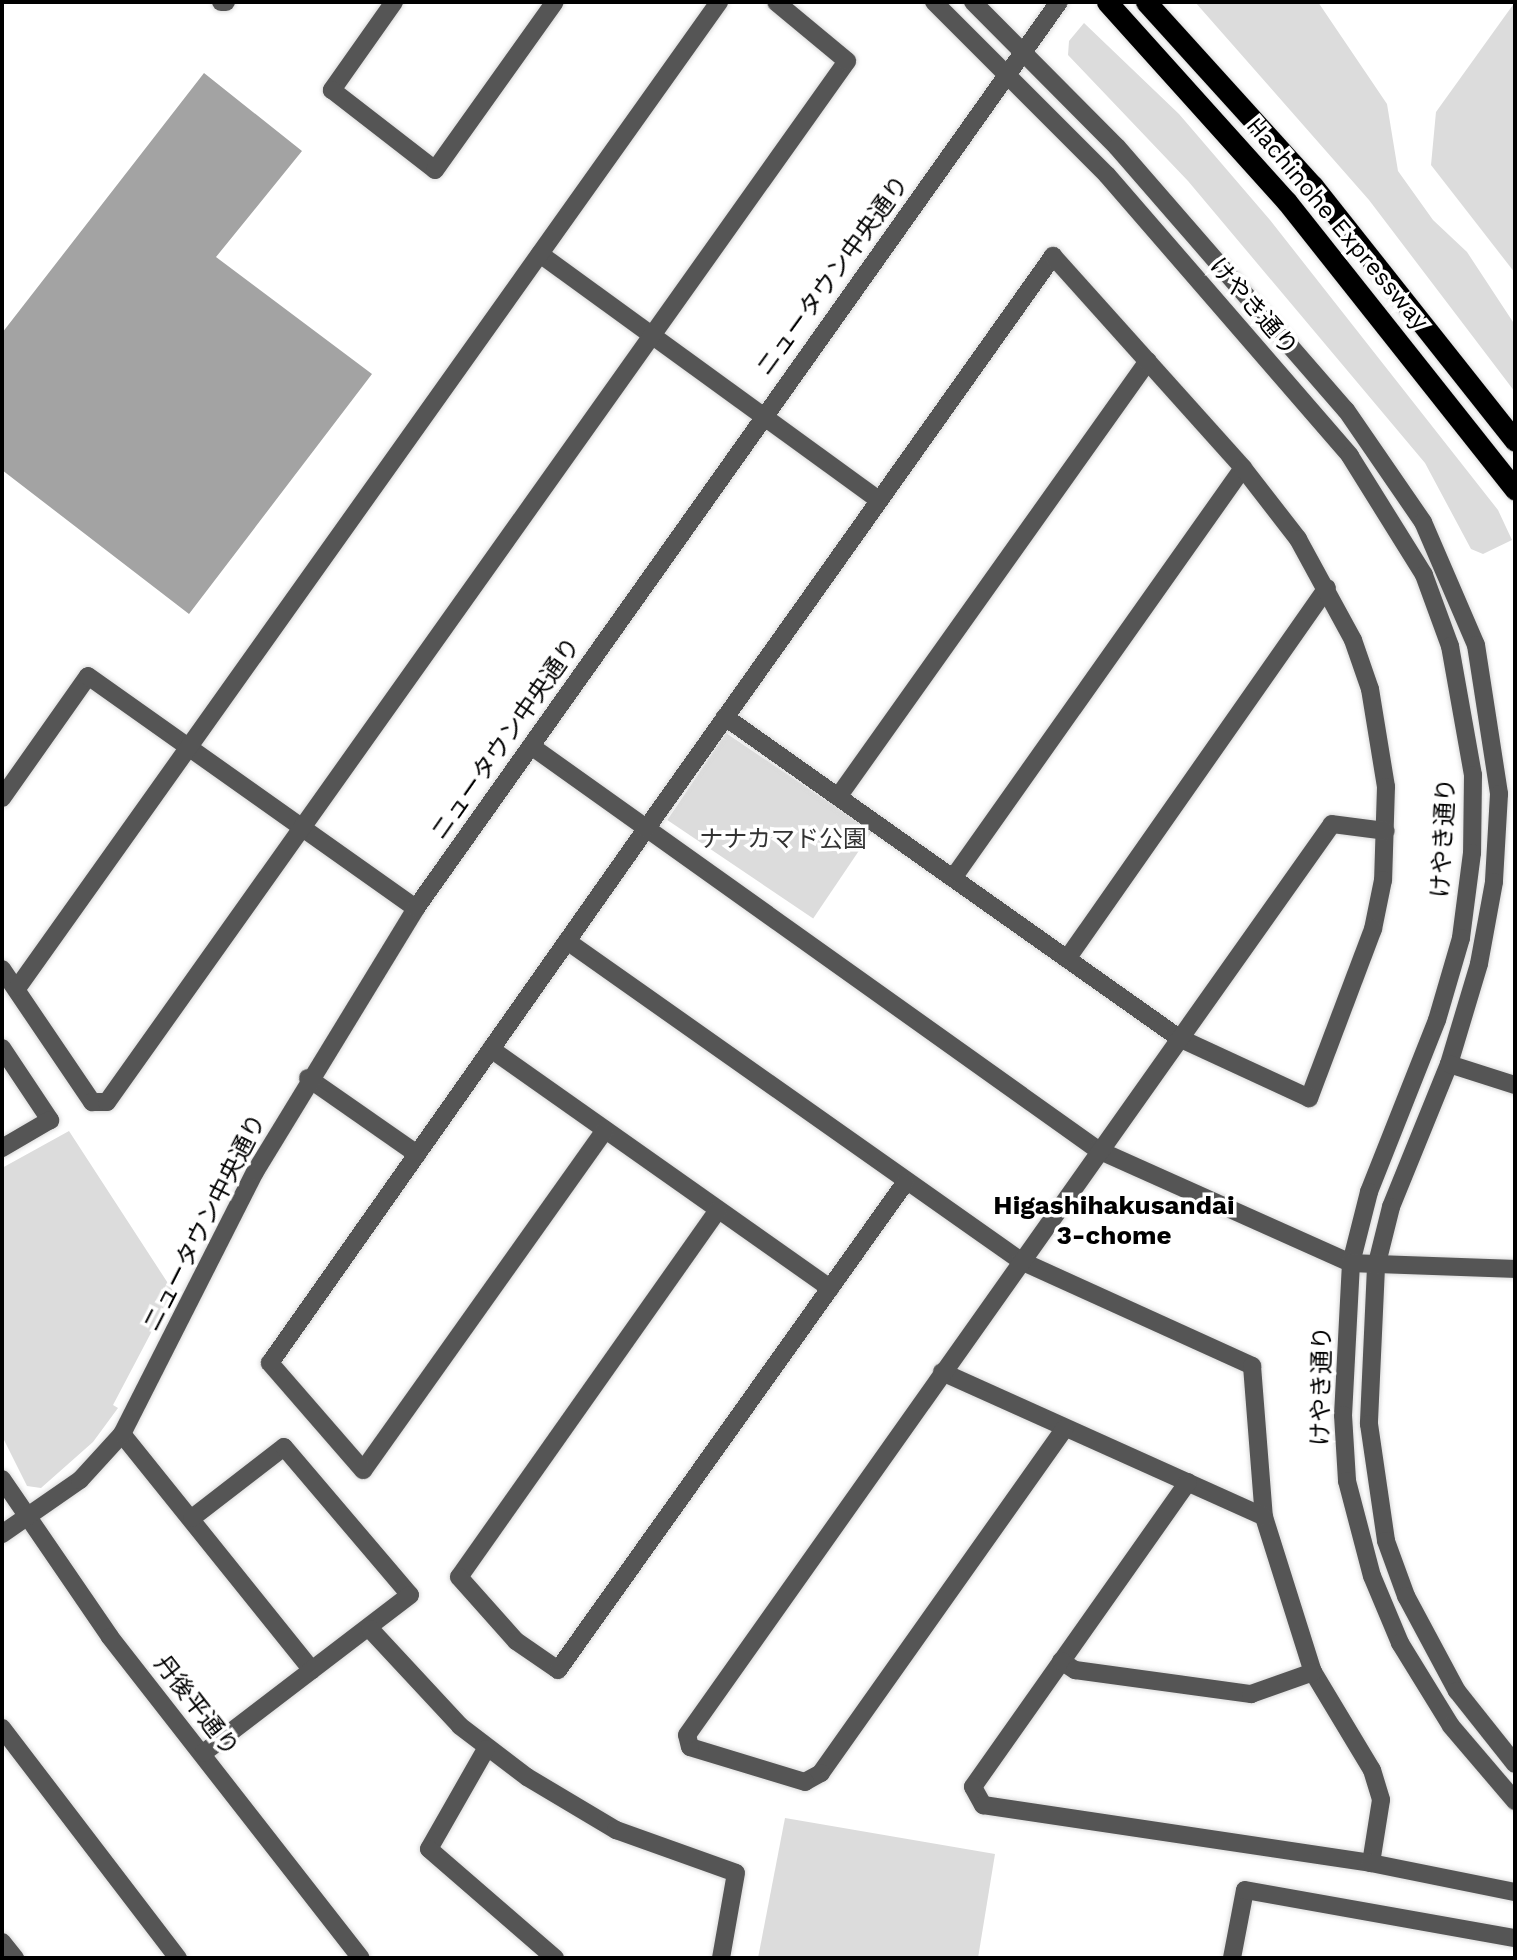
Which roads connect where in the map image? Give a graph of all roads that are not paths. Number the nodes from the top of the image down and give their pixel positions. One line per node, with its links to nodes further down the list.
1 (221, 2): 2 (street)
2 (226, 2)
3 (394, 2): 4 (street)
4 (555, 2)
5 (719, 2): 14 (street)
6 (776, 2): 15 (street)
7 (934, 2): 13 (street, けやき通り)
8 (973, 2): 12 (street, けやき通り)
9 (1059, 2): 12 (street, ニュータウン中央通り)
10 (1107, 2): 20 (highway, Hachinohe Expressway)
11 (1146, 2): 18 (highway, Hachinohe Expressway)
12 (1024, 51): 13 (street, ニュータウン中央通り); 40 (street, けやき通り)
13 (1009, 72): 17 (street, ニュータウン中央通り); 50 (street, けやき通り)
14 (540, 254): 15 (street); 24 (street)
15 (648, 339): 17 (street); 28 (street)
16 (1148, 361): 19 (street); 21 (street); 26 (street)
17 (761, 419): 21 (street); 25 (street, ニュータウン中央通り)
18 (1515, 441)
19 (1243, 468): 22 (street); 31 (street)
20 (1515, 489)
21 (878, 500): 23 (street)
22 (1327, 588): 30 (street); 34 (street)
23 (725, 717): 26 (street); 29 (street)
24 (190, 745): 27 (street); 28 (street); 36 (street)
25 (531, 747): 29 (street); 32 (street, ニュータウン中央通り)
26 (838, 797): 31 (street)
27 (2, 798)
28 (302, 827): 32 (street); 36 (street)
29 (646, 829): 33 (street); 45 (street)
30 (1386, 831): 37 (street); 37 (street)
31 (953, 878): 34 (street)
32 (416, 908): 41 (street, ニュータウン中央通り)
33 (567, 940): 39 (street); 47 (street)
34 (1067, 959): 37 (street)
35 (2, 969): 36 (street)
36 (18, 986)
37 (1179, 1038): 45 (street)
38 (2, 1048): 44 (street)
39 (491, 1049): 43 (street); 46 (street)
40 (1449, 1064): 42 (street); 51 (street, けやき通り)
41 (308, 1079): 46 (street); 56 (street, ニュータウン中央通り)
42 (1515, 1085)
43 (605, 1130): 46 (street); 48 (street)
44 (2, 1148)
45 (1098, 1150): 49 (street); 50 (street)
46 (417, 1154)
47 (905, 1183): 49 (street); 53 (street)
48 (718, 1210): 53 (street); 53 (street)
49 (1021, 1261): 54 (street); 59 (street)
50 (1351, 1264): 51 (street); 71 (street, けやき通り)
51 (1376, 1266): 52 (street); 70 (street, けやき通り)
52 (1515, 1269)
53 (830, 1289)
54 (942, 1372): 55 (street); 55 (street)
55 (1065, 1428): 58 (street)
56 (122, 1434): 60 (street); 61 (street, ニュータウン中央通り)
57 (2, 1479): 61 (street, 丹後平通り)
58 (1188, 1482): 59 (street); 64 (street)
59 (1264, 1517): 66 (street)
60 (192, 1518): 63 (street); 65 (street)
61 (27, 1520): 62 (street, ニュータウン中央通り); 69 (street, 丹後平通り)
62 (2, 1534)
63 (370, 1629): 65 (street); 68 (street)
64 (1061, 1661): 66 (street); 72 (street)
65 (312, 1670): 69 (street)
66 (1312, 1672): 72 (street)
67 (2, 1728): 77 (street)
68 (486, 1749): 79 (street); 80 (street)
69 (203, 1753): 78 (street, 丹後平通り)
70 (1515, 1764)
71 (1515, 1801)
72 (1371, 1863): 73 (street)
73 (1515, 1892)
74 (1515, 1938): 81 (street)
75 (2, 1942): 76 (street)
76 (15, 1958)
77 (178, 1958)
78 (361, 1958)
79 (555, 1958)
80 (721, 1958)
81 (1232, 1958)

